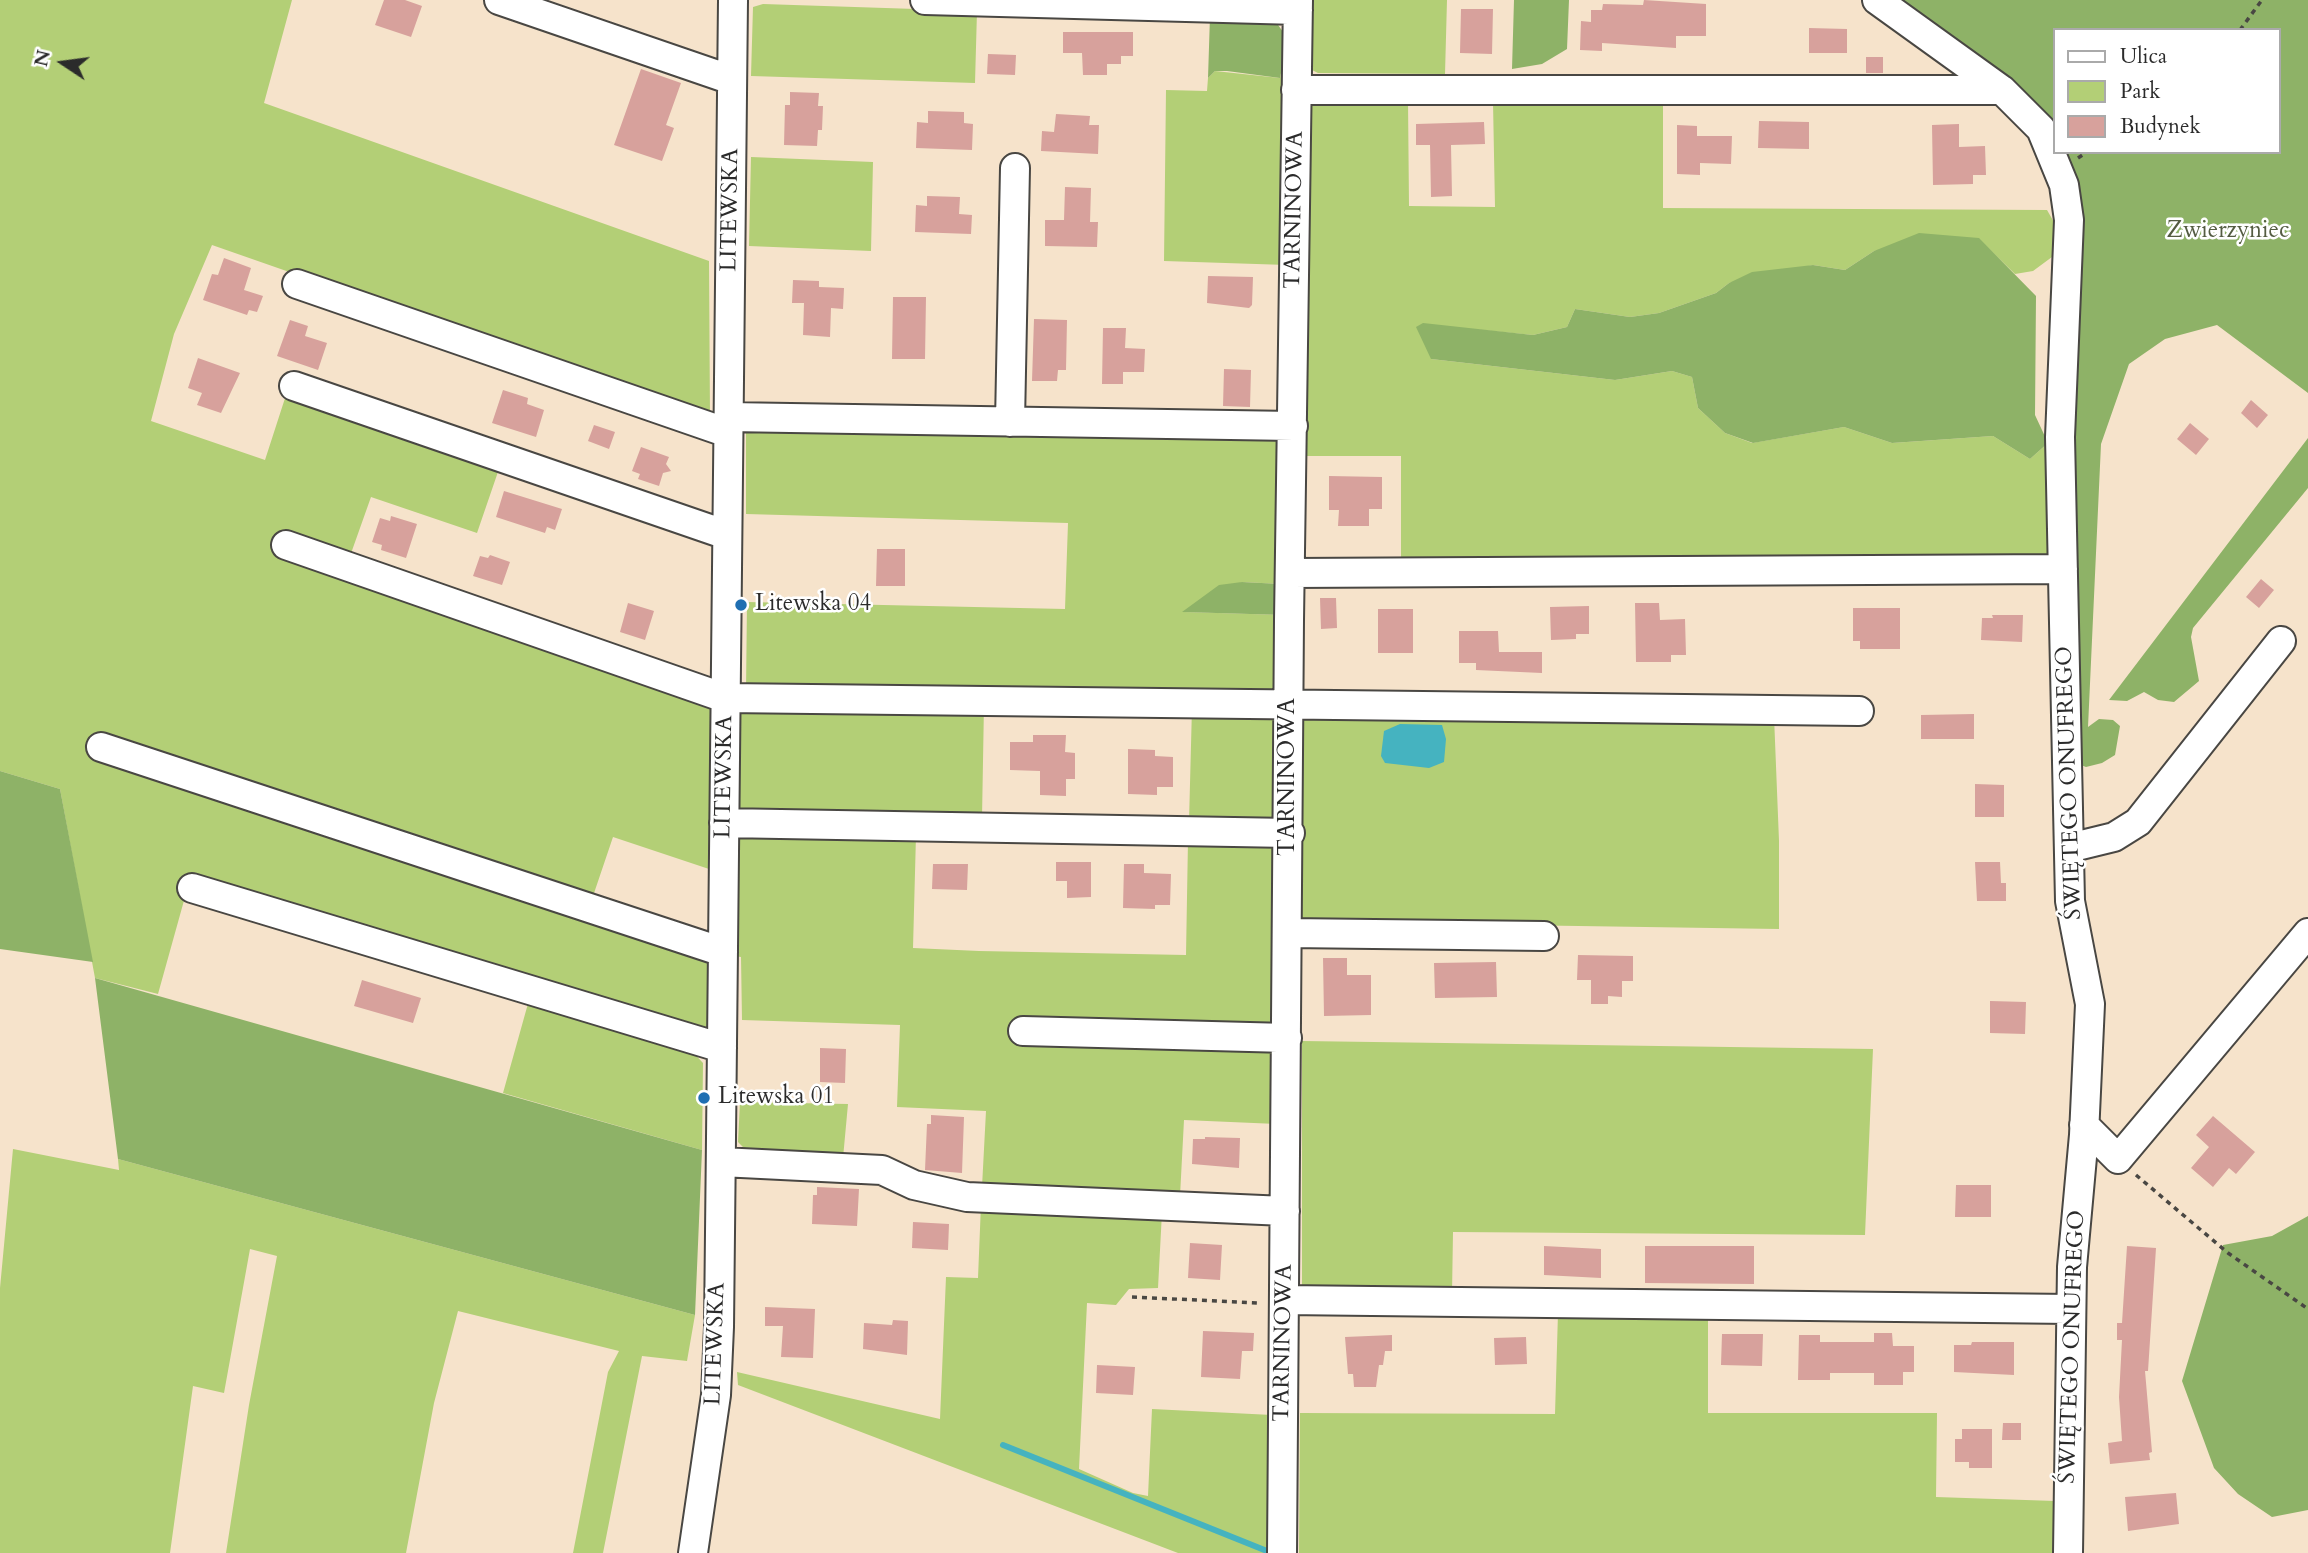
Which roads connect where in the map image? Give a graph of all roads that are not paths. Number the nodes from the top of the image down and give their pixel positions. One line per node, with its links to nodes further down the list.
1 (499, 0): 6 (street)
2 (733, 0): 6 (street, LITEWSKA)
3 (925, 0): 5 (street)
4 (1877, 0): 8 (street, ŚWIĘTEGO ONUFREGO)
5 (1298, 5): 7 (street, TARNINOWA)
6 (733, 80): 13 (street, LITEWSKA)
7 (1296, 90): 8 (street); 14 (street, TARNINOWA)
8 (2003, 90): 17 (street, ŚWIĘTEGO ONUFREGO)
9 (1015, 168): 12 (street)
10 (297, 284): 13 (street)
11 (294, 386): 15 (street)
12 (1010, 422): 13 (street); 14 (street)
13 (728, 425): 15 (street, LITEWSKA)
14 (1293, 426): 18 (street, TARNINOWA)
15 (727, 536): 20 (street, LITEWSKA)
16 (286, 545): 20 (street)
17 (2063, 569): 18 (street); 26 (street, ŚWIĘTEGO ONUFREGO)
18 (1291, 573): 21 (street, TARNINOWA)
19 (2281, 641): 26 (street)
20 (725, 698): 21 (street); 24 (street, LITEWSKA)
21 (1289, 704): 22 (street); 25 (street, TARNINOWA)
22 (1859, 711)
23 (100, 747): 31 (street)
24 (724, 823): 25 (street); 31 (street, LITEWSKA)
25 (1290, 833): 28 (street, TARNINOWA)
26 (2069, 848): 35 (street, ŚWIĘTEGO ONUFREGO)
27 (192, 888): 34 (street)
28 (1289, 933): 30 (street); 33 (street, TARNINOWA)
29 (2308, 933): 35 (street)
30 (1544, 936)
31 (723, 952): 34 (street, LITEWSKA)
32 (1023, 1031): 33 (street)
33 (1287, 1038): 37 (street, TARNINOWA)
34 (722, 1048): 36 (street, LITEWSKA)
35 (2084, 1125): 39 (street, ŚWIĘTEGO ONUFREGO)
36 (721, 1162): 37 (street); 40 (street, LITEWSKA)
37 (1285, 1211): 38 (street, TARNINOWA)
38 (1285, 1302): 39 (street); 41 (street, TARNINOWA)
39 (2071, 1309): 42 (street, ŚWIĘTEGO ONUFREGO)
40 (693, 1553)
41 (1282, 1553)
42 (2068, 1553)

